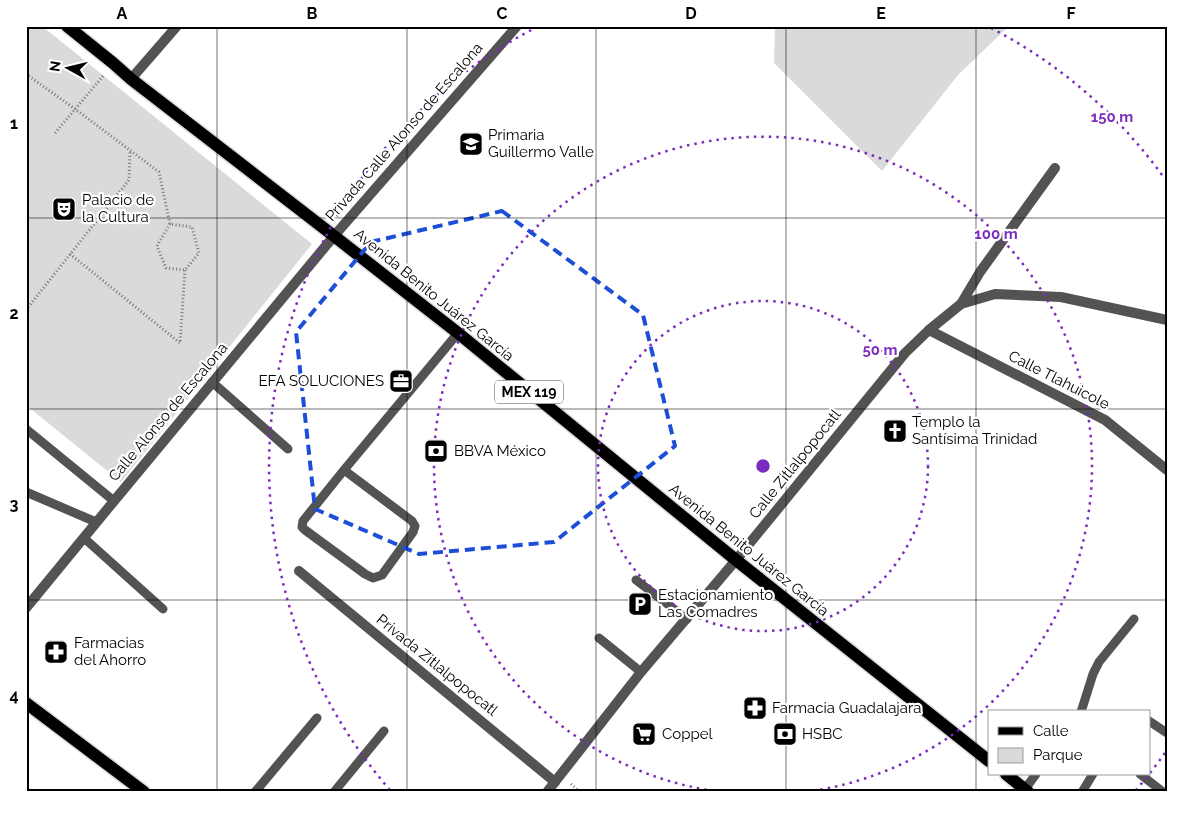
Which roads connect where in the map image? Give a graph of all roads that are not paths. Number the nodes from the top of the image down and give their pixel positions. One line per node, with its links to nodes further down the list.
1 (67, 26): 4 (main road, Avenida Benito Juárez García / MEX 119)
2 (177, 26): 4 (street)
3 (517, 26): 6 (street, Privada Calle Alonso de Escalona)
4 (131, 79): 6 (main road, Avenida Benito Juárez García / MEX 119)
5 (1055, 168): 7 (street)
6 (334, 236): 10 (main road, Avenida Benito Juárez García / MEX 119); 11 (street, Calle Alonso de Escalona)
7 (961, 304): 8 (street); 9 (street, Calle Zitlalpopocatl)
8 (1167, 320)
9 (928, 330): 15 (street, Calle Tlahuicole); 20 (street, Calle Zitlalpopocatl)
10 (458, 334): 14 (lane); 20 (main road, Avenida Benito Juárez García / MEX 119)
11 (212, 382): 13 (lane); 17 (street, Calle Alonso de Escalona)
12 (26, 429): 17 (lane)
13 (288, 449)
14 (344, 470): 14 (lane)
15 (1167, 470)
16 (26, 492): 18 (lane)
17 (114, 501): 18 (street, Calle Alonso de Escalona)
18 (96, 522): 19 (street, Calle Alonso de Escalona)
19 (84, 538): 23 (street, Calle Alonso de Escalona); 24 (lane)
20 (736, 560): 25 (street, Calle Zitlalpopocatl); 35 (main road, Avenida Benito Juárez García / MEX 119)
21 (299, 571): 40 (street, Privada Zitlalpopocatl)
22 (636, 580): 25 (lane)
23 (26, 608)
24 (163, 609)
25 (687, 619): 28 (street, Calle Zitlalpopocatl)
26 (1134, 619): 30 (lane)
27 (599, 638): 28 (lane)
28 (641, 672): 40 (street, Calle Zitlalpopocatl)
29 (26, 703): 42 (main road)
30 (1082, 710)
31 (317, 718): 43 (lane)
32 (1150, 722): 34 (lane)
33 (384, 731): 44 (lane)
34 (1167, 733)
35 (988, 760)
36 (1008, 776): 41 (main road)
37 (1035, 776): 41 (lane)
38 (1092, 776): 46 (lane)
39 (1143, 776): 47 (lane)
40 (555, 782): 45 (street, Calle Zitlalpopocatl)
41 (1026, 790)
42 (144, 792)
43 (255, 792)
44 (334, 792)
45 (547, 792)
46 (1082, 792)
47 (1163, 792)

